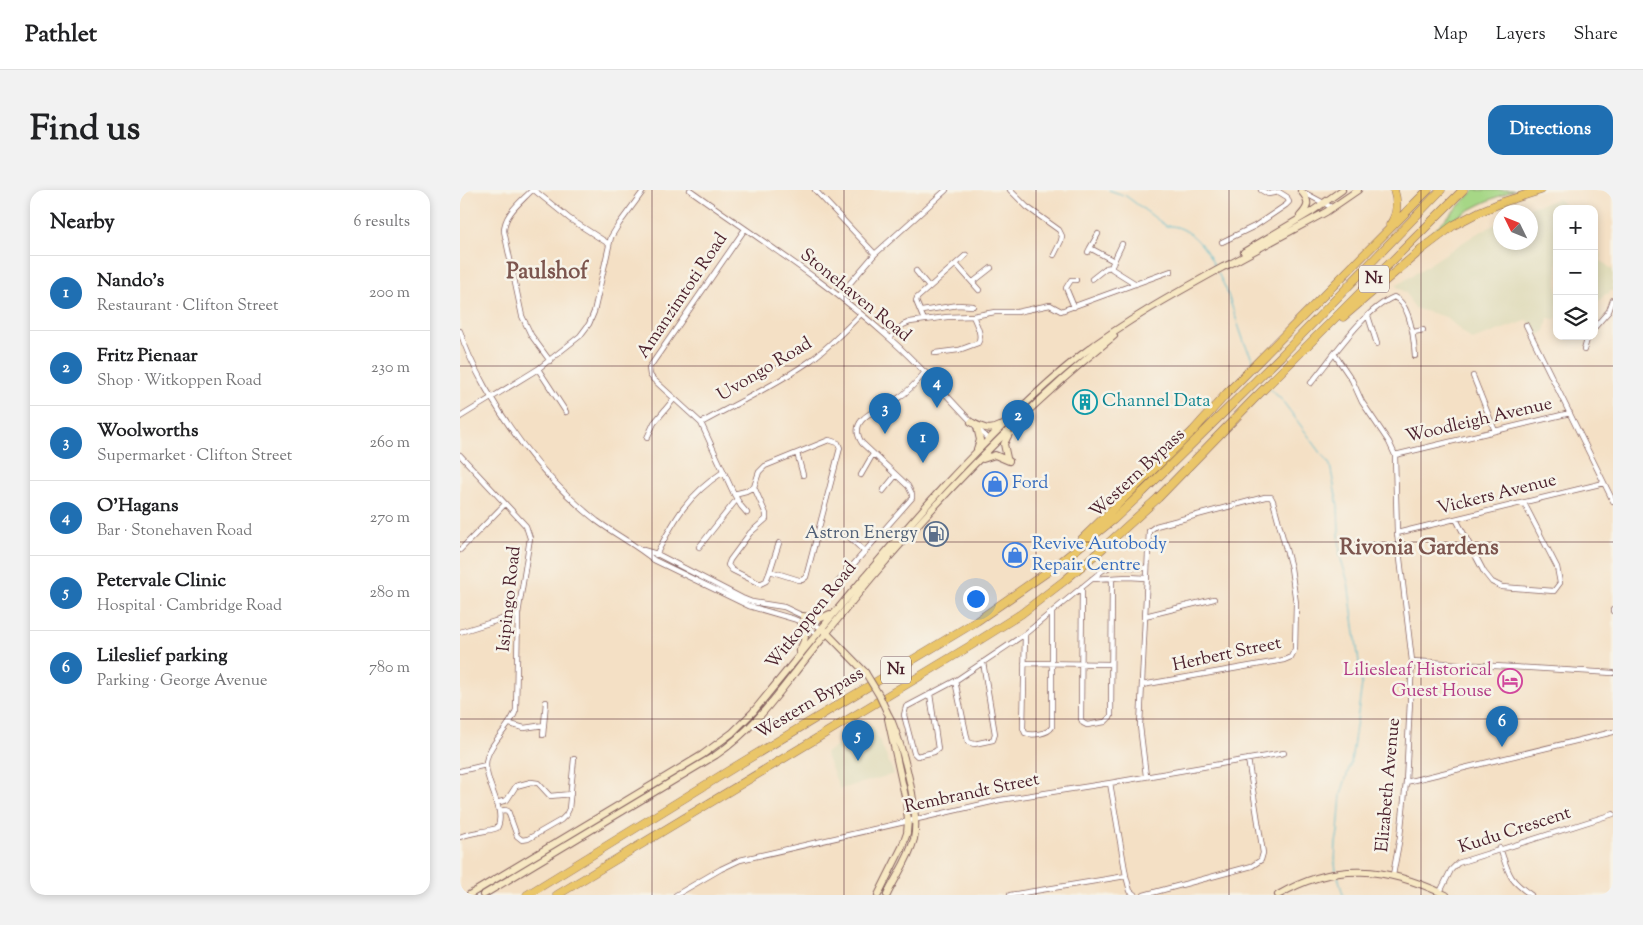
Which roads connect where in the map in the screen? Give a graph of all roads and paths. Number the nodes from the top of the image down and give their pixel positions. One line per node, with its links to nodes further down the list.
1 (533, 190): 22 (street); 63 (street)
2 (644, 190): 22 (street)
3 (690, 190): 19 (street, Stonehaven Road)
4 (815, 190): 25 (street)
5 (946, 190): 25 (street)
6 (1010, 190): 27 (street)
7 (1262, 190): 21 (street)
8 (1342, 190): 16 (main road, Witkoppen Road)
9 (1358, 190): 17 (main road, Witkoppen Road)
10 (1393, 190): 24 (highway)
11 (1428, 190): 24 (highway)
12 (1441, 190): 113 (highway, Western Bypass / N1)
13 (1463, 190): 65 (highway, Western Bypass / N1)
14 (1541, 190): 65 (highway)
15 (1300, 191): 16 (street); 18 (main road)
16 (1324, 203): 17 (street); 18 (main road, Witkoppen Road)
17 (1333, 208): 32 (main road, Witkoppen Road)
18 (1283, 228): 32 (main road, Witkoppen Road)
19 (744, 229): 41 (street, Stonehaven Road); 70 (street, Amanzimtoti Road)
20 (1098, 234): 28 (street)
21 (1222, 242)
22 (609, 244): 63 (street)
23 (1122, 244): 28 (street)
24 (1373, 246): 113 (highway)
25 (875, 254): 41 (street)
26 (966, 255): 29 (street)
27 (1054, 255)
28 (1114, 261): 30 (street)
29 (956, 264): 37 (street); 39 (street)
30 (1112, 267): 35 (street); 38 (street)
31 (990, 268): 37 (street)
32 (1221, 268): 46 (main road, Witkoppen Road)
33 (1171, 271): 38 (street)
34 (916, 272): 39 (street)
35 (1092, 279)
36 (1076, 280): 44 (street)
37 (973, 282): 40 (street)
38 (1136, 284): 44 (street)
39 (930, 287): 45 (street)
40 (979, 290)
41 (839, 296): 47 (street, Stonehaven Road)
42 (1612, 302): 51 (street)
43 (973, 306): 45 (street)
44 (1074, 307): 48 (street)
45 (922, 311): 50 (street)
46 (1144, 313): 74 (main road, Witkoppen Road); 76 (main road, Witkoppen Road)
47 (861, 314): 56 (street, Stonehaven Road); 77 (street, Uvongo Road)
48 (972, 316): 50 (street); 60 (street)
49 (1368, 316): 55 (street); 58 (street); 61 (street)
50 (924, 320): 56 (street)
51 (1598, 323)
52 (1526, 325): 72 (street)
53 (1423, 330): 55 (street)
54 (460, 331): 69 (street)
55 (1414, 332): 62 (street)
56 (890, 338): 66 (street, Stonehaven Road)
57 (1587, 340): 59 (street)
58 (1377, 344)
59 (1584, 350)
60 (935, 353)
61 (1335, 355): 68 (street); 86 (street, Elizabeth Avenue)
62 (1415, 356)
63 (550, 361): 64 (street)
64 (538, 369): 69 (street); 71 (street)
65 (1288, 369): 172 (highway, Western Bypass / N1)
66 (926, 372): 75 (street, Stonehaven Road); 84 (street)
67 (1473, 376): 79 (street)
68 (1311, 384)
69 (492, 398): 73 (street); 109 (street)
70 (674, 399): 77 (street, Amanzimtoti Road); 80 (street)
71 (566, 412)
72 (1570, 413): 79 (street, Woodleigh Avenue); 93 (street)
73 (460, 417)
74 (1009, 420): 75 (main road); 81 (main road, Witkoppen Road)
75 (971, 422): 78 (street, Stonehaven Road)
76 (1017, 422): 82 (main road, Witkoppen Road); 88 (main road)
77 (700, 423): 89 (street, Amanzimtoti Road)
78 (977, 428): 81 (street, Stonehaven Road); 87 (main road)
79 (1494, 431): 86 (street, Woodleigh Avenue)
80 (647, 438)
81 (989, 439): 82 (street, Stonehaven Road); 87 (main road, Witkoppen Road)
82 (995, 445): 88 (main road, Witkoppen Road)
83 (797, 452): 90 (street); 94 (street); 115 (street)
84 (873, 454): 91 (street); 92 (street)
85 (460, 455): 100 (street, Isipingo Road)
86 (1396, 455): 104 (street, Elizabeth Avenue)
87 (970, 458): 122 (main road, Witkoppen Road)
88 (970, 469): 128 (main road, Witkoppen Road)
89 (723, 472): 96 (street, Amanzimtoti Road); 111 (street)
90 (803, 475)
91 (861, 475)
92 (896, 475): 95 (street); 110 (street)
93 (1604, 483): 98 (street); 99 (street, Vickers Avenue)
94 (754, 487): 96 (street); 115 (street)
95 (883, 490)
96 (734, 494): 97 (street, Amanzimtoti Road)
97 (737, 499): 101 (street, Amanzimtoti Road); 107 (street)
98 (1613, 501)
99 (1524, 503): 102 (street, Vickers Avenue); 102 (street)
100 (505, 504): 108 (street); 124 (street, Isipingo Road)
101 (748, 513)
102 (1456, 519): 104 (street, Vickers Avenue)
103 (846, 533): 110 (street)
104 (1397, 533): 130 (street, Elizabeth Avenue)
105 (460, 541): 108 (street)
106 (779, 543): 115 (street)
107 (699, 547)
108 (462, 548)
109 (642, 549): 111 (street); 112 (street)
110 (865, 552): 119 (street)
111 (657, 554): 112 (street); 126 (street)
112 (654, 560): 126 (street)
113 (1063, 560): 171 (highway, Western Bypass / N1)
114 (1147, 568): 117 (street, Herbert Street); 118 (street); 139 (street, Herbert Street)
115 (770, 571)
116 (1112, 578): 117 (street); 118 (street); 135 (street)
117 (1146, 578): 125 (street, Herbert Street)
118 (1092, 579): 120 (street)
119 (838, 582)
120 (1082, 587): 123 (street); 134 (street)
121 (1214, 599): 125 (street)
122 (837, 608): 126 (main road); 128 (main road, Witkoppen Road)
123 (1052, 612): 129 (street); 133 (street)
124 (518, 614): 127 (street); 143 (street, Isipingo Road)
125 (1145, 616): 139 (street, Herbert Street)
126 (802, 619): 128 (street); 128 (street); 136 (main road)
127 (460, 632)
128 (822, 634): 136 (main road, Witkoppen Road); 142 (main road, bridge); 170 (main road, Witkoppen Road)
129 (1025, 634): 131 (street); 132 (street)
130 (1412, 661): 137 (street); 153 (street, Elizabeth Avenue)
131 (983, 662): 138 (street); 138 (street)
132 (1024, 663): 133 (street); 133 (street)
133 (1053, 664): 134 (street)
134 (1082, 664): 135 (street); 135 (street)
135 (1111, 664)
136 (786, 671): 169 (main road, Witkoppen Road)
137 (1613, 673)
138 (955, 681): 140 (street)
139 (1142, 685): 152 (street, Herbert Street)
140 (930, 694): 140 (street)
141 (546, 702): 144 (street)
142 (887, 713): 159 (main road); 160 (main road)
143 (510, 724): 144 (street); 150 (street, Isipingo Road)
144 (544, 725): 146 (street)
145 (1613, 732): 153 (street)
146 (543, 735)
147 (1284, 752): 149 (street, Rembrandt Street)
148 (574, 759): 155 (street)
149 (1248, 759): 152 (street, Rembrandt Street); 177 (street)
150 (486, 765): 151 (street); 156 (street)
151 (460, 770)
152 (1146, 776): 154 (street, Rembrandt Street)
153 (1406, 782): 163 (street, Elizabeth Avenue)
154 (1110, 783): 159 (street, Rembrandt Street); 164 (street)
155 (570, 794): 156 (street); 157 (street)
156 (496, 803): 157 (street)
157 (499, 812): 161 (street)
158 (1613, 814): 162 (street, Kudu Crescent)
159 (916, 819): 160 (street, Rembrandt Street); 175 (main road)
160 (908, 821): 173 (street, Rembrandt Street); 174 (main road)
161 (460, 837)
162 (1500, 848): 168 (street, Kudu Crescent); 179 (street)
163 (1393, 875): 168 (main road); 178 (main road)
164 (1126, 876): 165 (street); 167 (street)
165 (1054, 888): 166 (street); 176 (street)
166 (1057, 894)
167 (1134, 894)
168 (1443, 894)
169 (469, 895)
170 (483, 895)
171 (527, 895)
172 (557, 895)
173 (676, 895)
174 (878, 895)
175 (887, 895)
176 (1010, 895)
177 (1144, 895)
178 (1278, 895)
179 (1532, 895)

